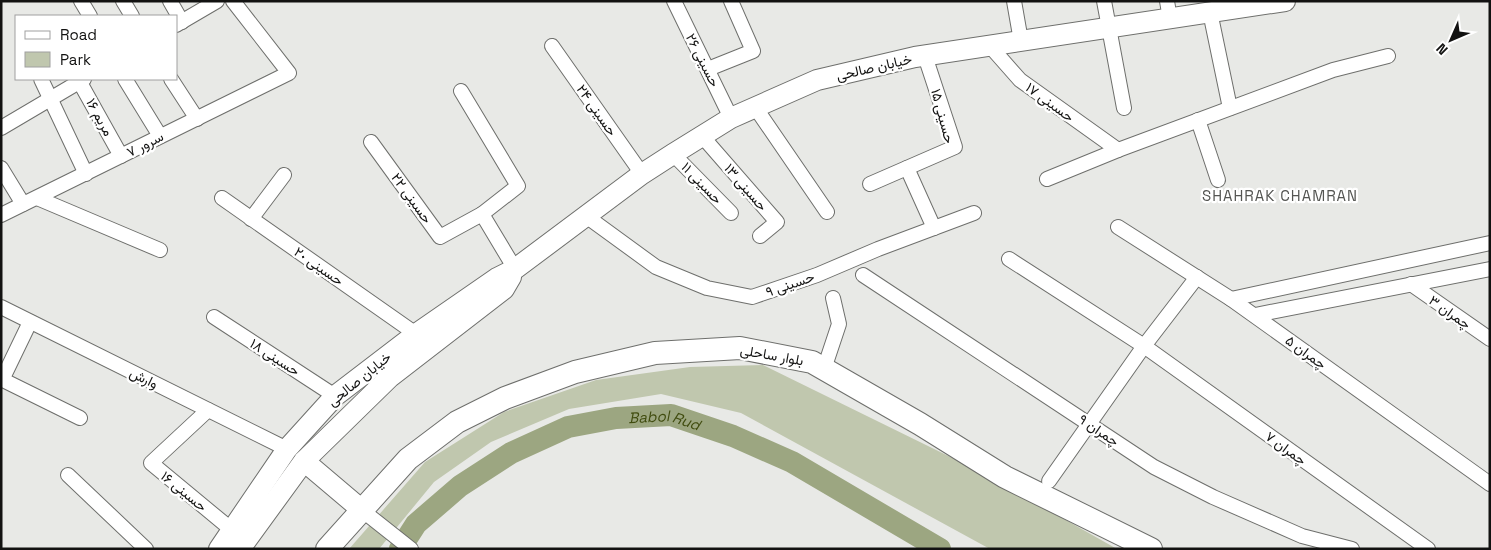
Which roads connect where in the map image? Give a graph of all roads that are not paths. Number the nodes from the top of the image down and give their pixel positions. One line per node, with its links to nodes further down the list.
1 (81, 1): 13 (street)
2 (123, 1): 14 (street)
3 (170, 1): 15 (street)
4 (217, 1): 16 (street)
5 (233, 1): 34 (street, سرور ۷)
6 (674, 1): 23 (street, حسینی ۲۶)
7 (731, 1): 23 (street)
8 (1014, 1): 18 (street)
9 (1104, 1): 17 (street)
10 (1285, 1): 12 (main road, خيابان صالحی)
11 (1169, 10): 12 (main road, خيابان صالحی); 17 (main road, خيابان صالحی)
12 (1210, 12): 32 (street)
13 (89, 15)
14 (131, 15)
15 (176, 15)
16 (179, 23)
17 (1109, 28): 18 (main road, خيابان صالحی); 31 (street)
18 (1020, 41): 20 (main road, خيابان صالحی)
19 (552, 46): 46 (street, حسینی ۲۴)
20 (990, 46): 21 (main road, خيابان صالحی); 40 (street, حسینی ۱۷)
21 (925, 56): 30 (main road, خيابان صالحی); 44 (street, حسینی ۱۵)
22 (1388, 56): 32 (street)
23 (708, 69): 33 (street, حسینی ۲۶)
24 (42, 80): 29 (street)
25 (81, 80): 29 (street); 42 (street, مریم ۱۶)
26 (126, 80): 37 (street)
27 (172, 80): 34 (street)
28 (461, 91): 57 (street)
29 (51, 98): 36 (street); 45 (street)
30 (755, 107): 33 (main road, خيابان صالحی); 54 (street)
31 (1124, 108)
32 (1230, 108): 35 (street)
33 (732, 118): 38 (main road, خيابان صالحی)
34 (197, 119): 37 (street, سرور ۷)
35 (1198, 120): 40 (street); 49 (street)
36 (1, 128)
37 (160, 136): 42 (street, سرور ۷)
38 (702, 136): 41 (main road, خيابان صالحی); 63 (street, حسینی ۱۳)
39 (371, 142): 57 (street, حسینی ۲۲)
40 (1118, 150): 48 (street)
41 (673, 154): 46 (main road, خيابان صالحی); 55 (street, حسینی ۱۱)
42 (121, 156): 45 (street, سرور ۷)
43 (1, 168): 53 (street)
44 (907, 168): 50 (street, حسینی ۱۵); 62 (street)
45 (86, 174): 51 (street, سرور ۷)
46 (642, 174): 59 (main road, خيابان صالحی)
47 (284, 175): 60 (street)
48 (1047, 179)
49 (1218, 180)
50 (870, 184)
51 (37, 198): 53 (street, سرور ۷); 65 (street)
52 (222, 198): 60 (street, حسینی ٢٠)
53 (24, 204): 58 (street, سرور ۷)
54 (827, 212)
55 (731, 213)
56 (974, 213): 62 (street, حسینی ٩)
57 (482, 214): 67 (street)
58 (1, 215)
59 (586, 216): 62 (street, حسینی ٩); 67 (main road, خيابان صالحی)
60 (251, 218): 78 (street, حسینی ٢٠)
61 (1118, 227): 70 (street, چمران ۵)
62 (934, 228)
63 (760, 236)
64 (1490, 243): 73 (street)
65 (160, 250)
66 (1009, 259): 80 (street, چمران ۷)
67 (515, 269): 78 (main road, خيابان صالحی); 88 (main road, خيابان صالحی)
68 (1490, 269): 71 (street)
69 (863, 275): 86 (street, چمران ۹)
70 (1197, 277): 73 (street, چمران ۵); 80 (street)
71 (1411, 284): 75 (street); 79 (street, چمران ۳)
72 (833, 298): 81 (street)
73 (1231, 299): 75 (street, چمران ۵)
74 (1, 307): 77 (street, وارش)
75 (1255, 315): 91 (street, چمران ۵)
76 (214, 318): 83 (street, حسینی ۱۸)
77 (30, 322): 82 (street); 84 (street, وارش)
78 (416, 334): 83 (main road, خيابان صالحی)
79 (1490, 339)
80 (1144, 346): 86 (street); 101 (street, چمران ۷)
81 (824, 369): 92 (main road, بلوار ساحلی); 99 (main road, بلوار ساحلی)
82 (2, 380): 85 (street)
83 (335, 396): 87 (main road, خيابان صالحی)
84 (208, 410): 87 (street, وارش); 93 (street, حسینی ۱۶)
85 (80, 418)
86 (1091, 424): 90 (street); 100 (street, چمران ۹)
87 (287, 449): 93 (main road, خيابان صالحی)
88 (304, 461): 92 (main road); 96 (main road, خيابان صالحی)
89 (68, 475): 94 (street)
90 (1049, 481)
91 (1490, 484)
92 (364, 511): 97 (main road, بلوار ساحلی); 98 (street)
93 (232, 530): 95 (main road, خيابان صالحی)
94 (146, 549)
95 (219, 549)
96 (240, 549)
97 (327, 549)
98 (411, 549)
99 (1151, 549)
100 (1352, 549)
101 (1428, 549)

